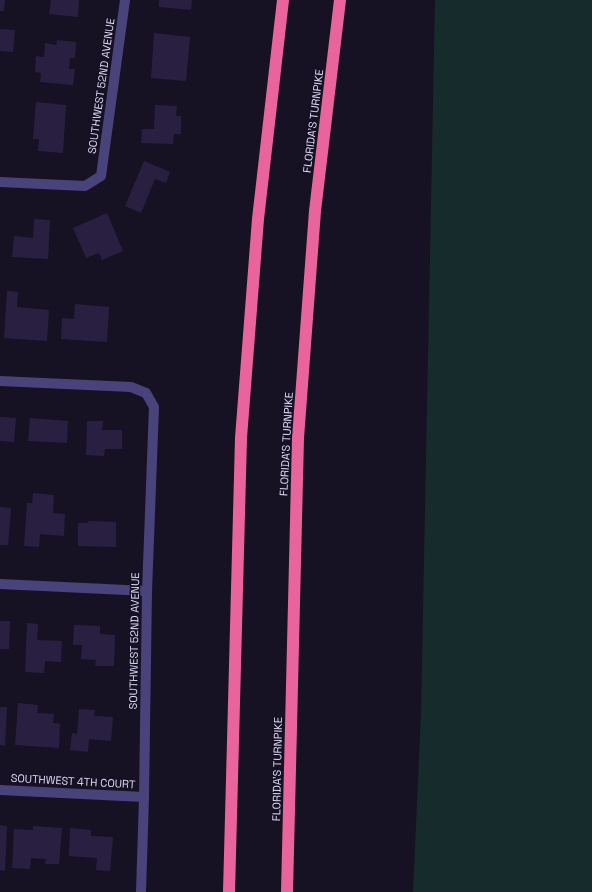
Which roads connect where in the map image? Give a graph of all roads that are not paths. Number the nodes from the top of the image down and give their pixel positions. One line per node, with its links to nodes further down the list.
1 (125, 0): 4 (street, SOUTHWEST 52ND AVENUE)
2 (283, 0): 11 (highway)
3 (340, 0): 12 (highway, FLORIDA'S TURNPIKE)
4 (0, 182)
5 (0, 381): 7 (street, SOUTHWEST 52ND AVENUE)
6 (0, 584): 7 (street)
7 (147, 590): 9 (street, SOUTHWEST 52ND AVENUE)
8 (0, 790): 9 (street, SOUTHWEST 4TH COURT)
9 (144, 797): 10 (street, SOUTHWEST 52ND AVENUE)
10 (141, 892)
11 (229, 892)
12 (287, 892)

